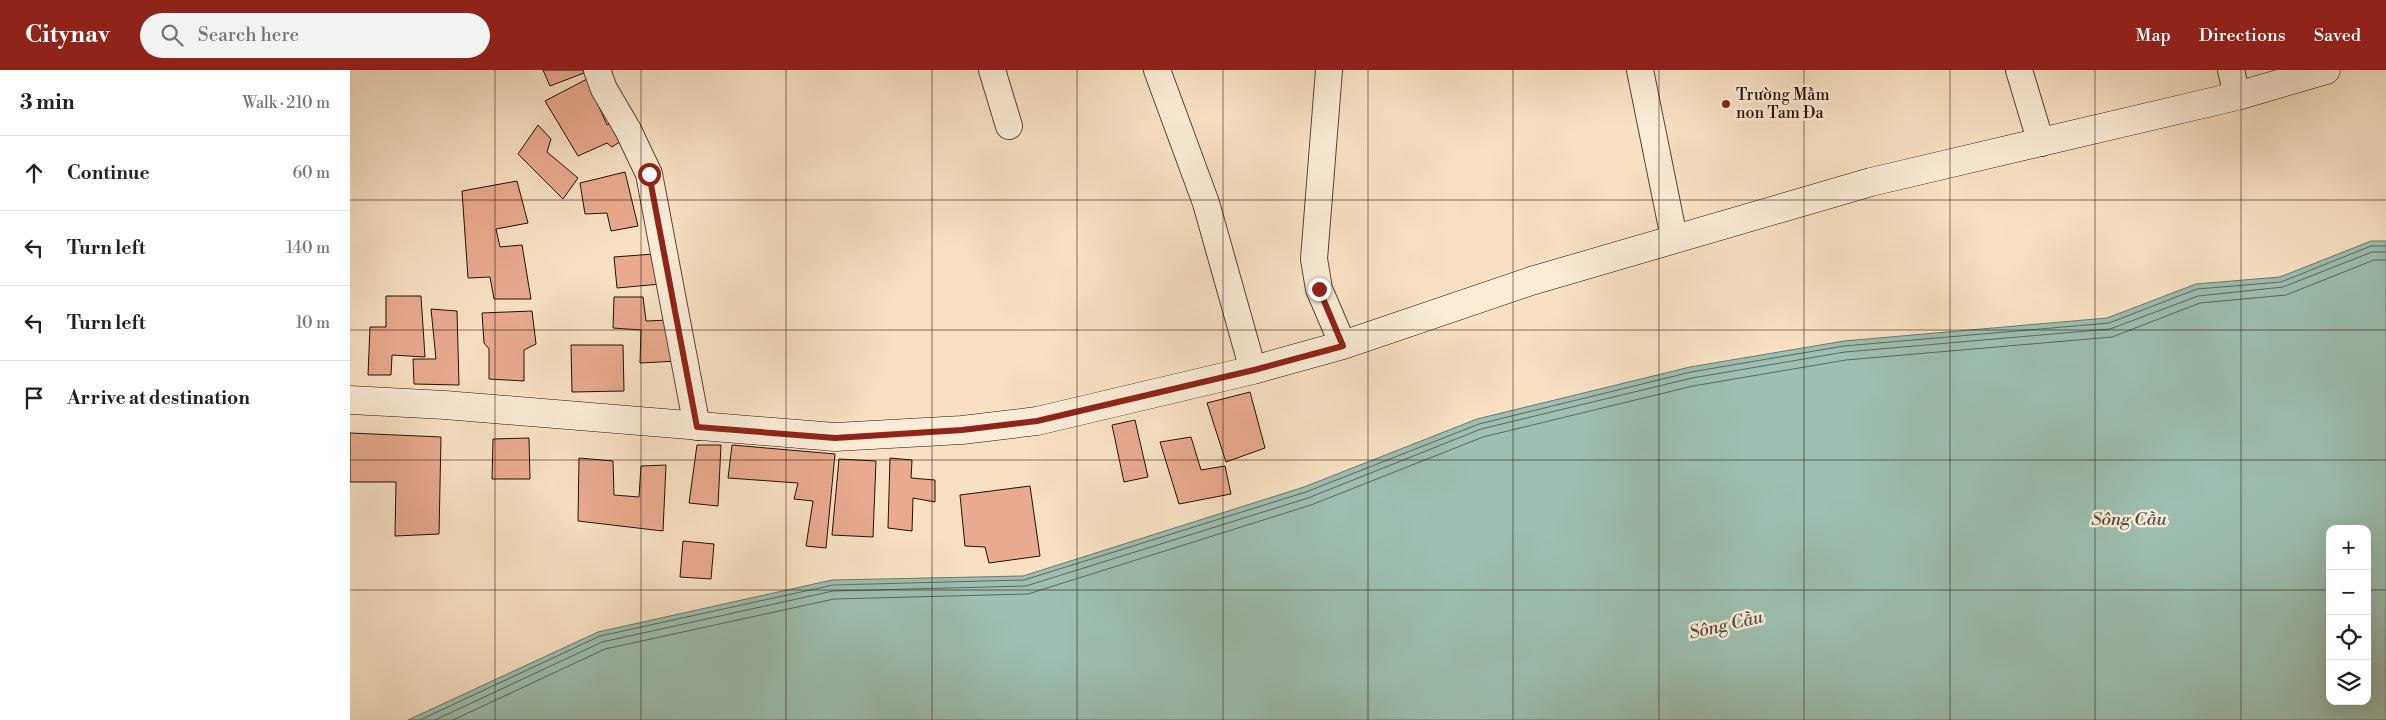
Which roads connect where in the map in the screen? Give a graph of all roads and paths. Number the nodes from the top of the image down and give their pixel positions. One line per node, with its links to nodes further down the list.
1 (597, 70): 15 (street)
2 (992, 70): 9 (street)
3 (1157, 70): 13 (street)
4 (1330, 70): 12 (street)
5 (1640, 70): 11 (street)
6 (2019, 70): 10 (street)
7 (2326, 70): 8 (main road)
8 (2234, 83): 10 (main road)
9 (1009, 126)
10 (2041, 143): 11 (main road)
11 (1674, 238): 12 (main road)
12 (1343, 346): 13 (main road)
13 (1254, 370): 15 (main road)
14 (350, 400): 15 (main road)
15 (697, 427)

